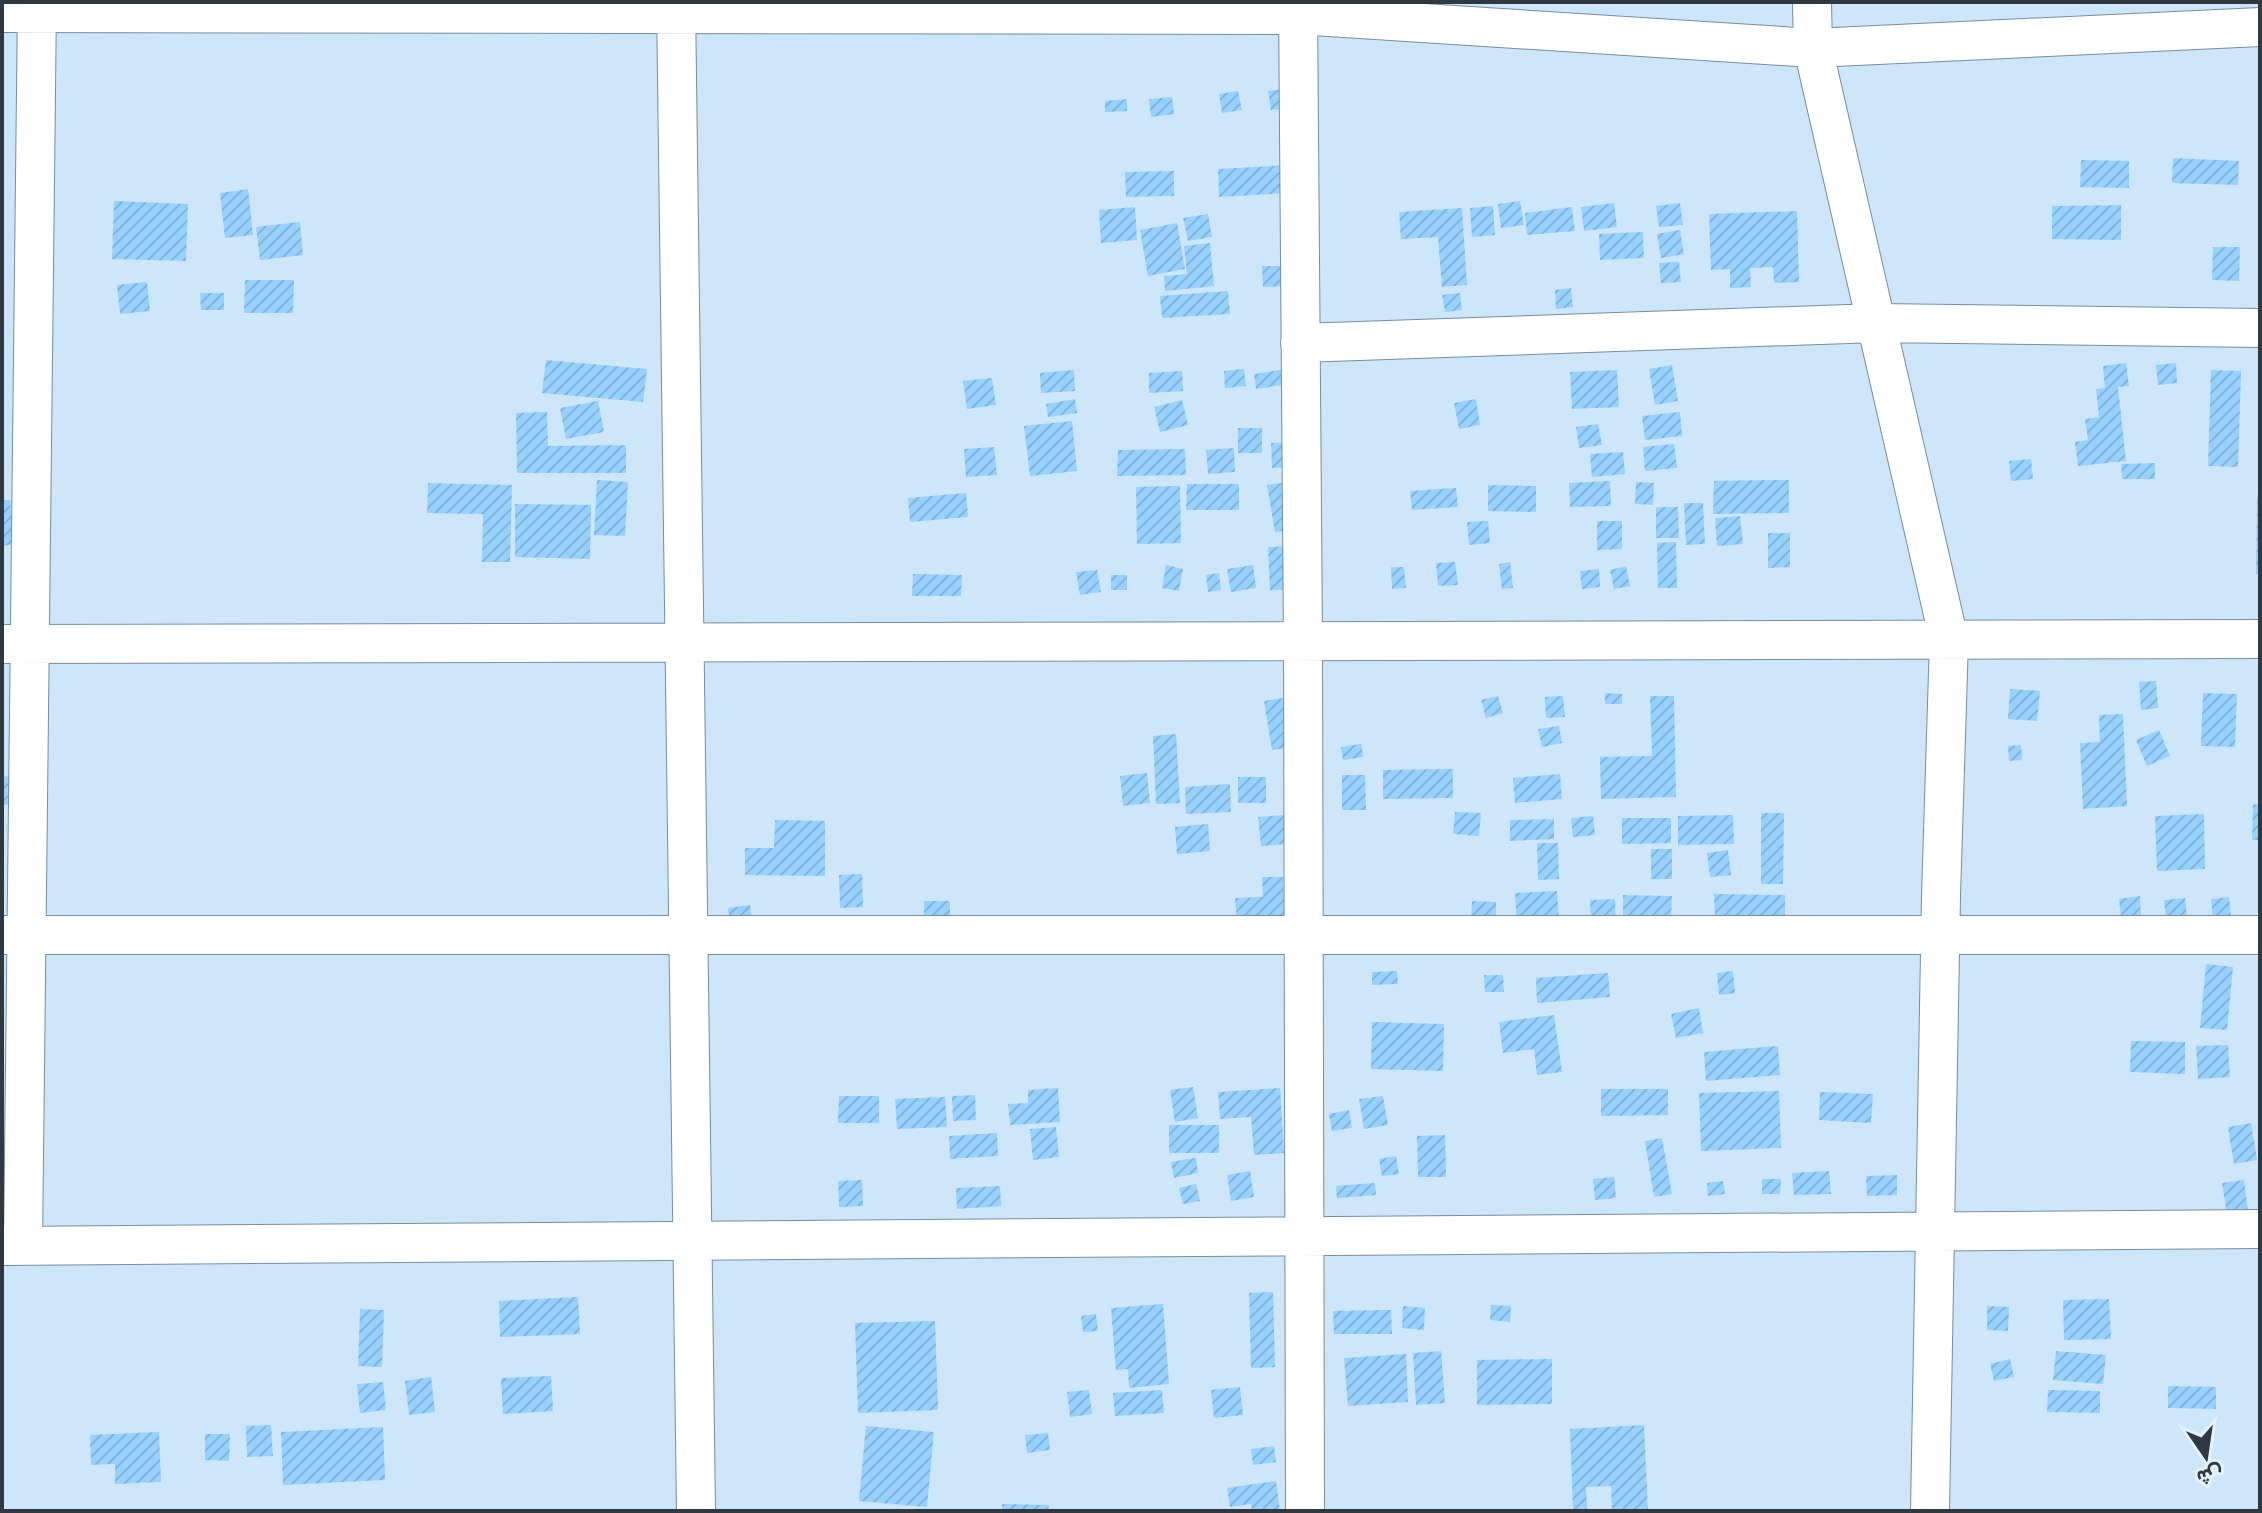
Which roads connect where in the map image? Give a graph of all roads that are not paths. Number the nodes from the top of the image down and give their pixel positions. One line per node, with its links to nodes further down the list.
1 (1812, 2): 6 (street)
2 (676, 8): 3 (street); 4 (street); 13 (street)
3 (1298, 8): 6 (street); 9 (street)
4 (25, 9): 14 (street)
5 (2260, 27): 6 (street)
6 (1813, 48): 7 (street)
7 (1877, 323): 8 (street); 9 (street); 11 (street)
8 (2260, 328)
9 (1300, 343): 12 (street)
10 (2260, 639): 11 (street)
11 (1949, 640): 12 (street); 19 (street)
12 (1303, 641): 13 (street); 17 (street)
13 (685, 643): 14 (street); 16 (street)
14 (16, 644): 15 (street)
15 (14, 935): 16 (street); 24 (street)
16 (688, 935): 17 (street); 23 (street)
17 (1304, 935): 19 (street); 22 (street)
18 (2260, 935): 19 (street)
19 (1941, 936): 21 (street)
20 (2260, 1229): 21 (street)
21 (1935, 1232): 22 (street); 27 (street)
22 (1304, 1236): 23 (street); 26 (street)
23 (692, 1241): 24 (street); 25 (street)
24 (12, 1246)
25 (696, 1511)
26 (1305, 1511)
27 (1930, 1511)

